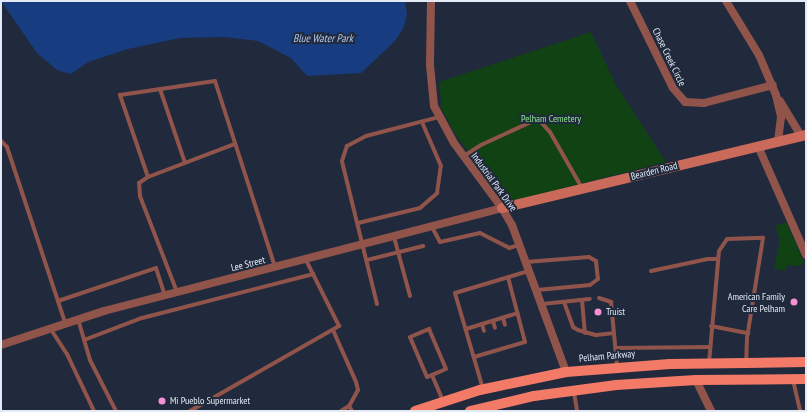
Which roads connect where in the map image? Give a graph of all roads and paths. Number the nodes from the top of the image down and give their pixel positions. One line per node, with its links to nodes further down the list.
1 (431, 1): 7 (street, Industrial Park Drive)
2 (630, 1): 4 (street, Chase Creek Circle)
3 (726, 1): 4 (street)
4 (772, 85): 6 (street)
5 (160, 89): 12 (lane); 15 (lane); 16 (lane)
6 (776, 95): 9 (street); 11 (street)
7 (439, 117): 8 (lane); 14 (street, Industrial Park Drive)
8 (422, 122): 19 (lane); 19 (lane)
9 (803, 135): 11 (street, Bearden Road)
10 (1, 141): 43 (lane)
11 (778, 141): 13 (street, Bearden Road)
12 (235, 144): 15 (lane); 31 (lane)
13 (758, 146): 17 (street, Bearden Road); 26 (street)
14 (463, 157): 17 (lane); 18 (street, Industrial Park Drive)
15 (185, 163): 16 (lane)
16 (148, 177): 37 (lane)
17 (582, 189): 18 (street, Bearden Road)
18 (502, 208): 20 (street, Lee Street); 22 (street, Industrial Park Drive)
19 (358, 223): 23 (lane)
20 (432, 227): 21 (street, Lee Street); 22 (lane)
21 (394, 237): 23 (street, Lee Street); 25 (lane)
22 (520, 245): 30 (street, Industrial Park Drive)
23 (363, 246): 28 (street, Lee Street); 29 (lane)
24 (423, 246): 25 (lane)
25 (398, 252): 29 (lane); 39 (lane)
26 (806, 255)
27 (717, 259): 33 (lane); 54 (lane); 62 (lane)
28 (306, 260): 31 (street, Lee Street); 34 (lane)
29 (366, 260): 45 (lane)
30 (526, 262): 32 (street, Industrial Park Drive); 36 (lane)
31 (275, 267): 37 (street, Lee Street)
32 (529, 270): 35 (lane); 36 (street, Industrial Park Drive)
33 (651, 270)
34 (313, 274): 58 (lane); 63 (lane)
35 (508, 277): 47 (lane); 57 (lane)
36 (537, 290): 46 (street, Industrial Park Drive)
37 (177, 292): 38 (street, Lee Street)
38 (166, 295): 43 (lane); 49 (street, Lee Street)
39 (410, 296)
40 (599, 298): 61 (lane)
41 (590, 299): 42 (lane)
42 (582, 300): 44 (lane); 60 (lane)
43 (58, 302): 51 (lane)
44 (564, 302): 46 (lane); 60 (lane)
45 (378, 304)
46 (542, 304): 79 (street, Industrial Park Drive)
47 (518, 313): 48 (lane); 68 (lane)
48 (503, 318): 50 (lane); 53 (lane)
49 (78, 319): 51 (street, Lee Street); 63 (lane)
50 (493, 321): 52 (lane); 56 (lane)
51 (65, 322): 55 (street, Lee Street)
52 (482, 324): 57 (lane); 59 (lane)
53 (505, 325)
54 (711, 326): 62 (lane); 69 (lane)
55 (50, 327): 66 (street, Lee Street); 88 (lane)
56 (495, 328)
57 (466, 329): 73 (lane)
58 (333, 330): 87 (lane); 90 (lane)
59 (484, 331)
60 (585, 333): 61 (lane)
61 (614, 333): 70 (lane)
62 (748, 333): 77 (lane)
63 (84, 340): 89 (lane)
64 (510, 340): 68 (lane)
65 (499, 343): 71 (lane)
66 (1, 344)
67 (489, 346): 72 (lane)
68 (511, 346): 71 (lane)
69 (710, 347): 70 (lane); 76 (lane)
70 (616, 348): 78 (lane)
71 (500, 349): 72 (lane)
72 (490, 352): 73 (lane)
73 (474, 357): 84 (lane)
74 (806, 362): 77 (main road, Pelham Parkway)
75 (694, 363): 76 (main road, Pelham Parkway); 78 (main road, Pelham Parkway); 83 (main road)
76 (709, 363): 77 (main road, Pelham Parkway)
77 (746, 363)
78 (617, 366): 79 (main road, Pelham Parkway)
79 (566, 372): 84 (main road, Pelham Parkway); 85 (main road)
80 (432, 375): 80 (lane); 86 (lane)
81 (792, 379): 82 (main road); 83 (main road); 97 (lane)
82 (806, 379)
83 (696, 380): 85 (main road); 96 (street)
84 (483, 389): 86 (main road, Pelham Parkway)
85 (573, 389): 94 (main road); 95 (lane)
86 (443, 401): 93 (main road, Pelham Parkway)
87 (349, 406): 91 (lane); 92 (lane)
88 (94, 411)
89 (116, 411)
90 (190, 411)
91 (341, 411)
92 (352, 411)
93 (415, 411)
94 (470, 411)
95 (576, 411)
96 (711, 411)
97 (800, 411)

